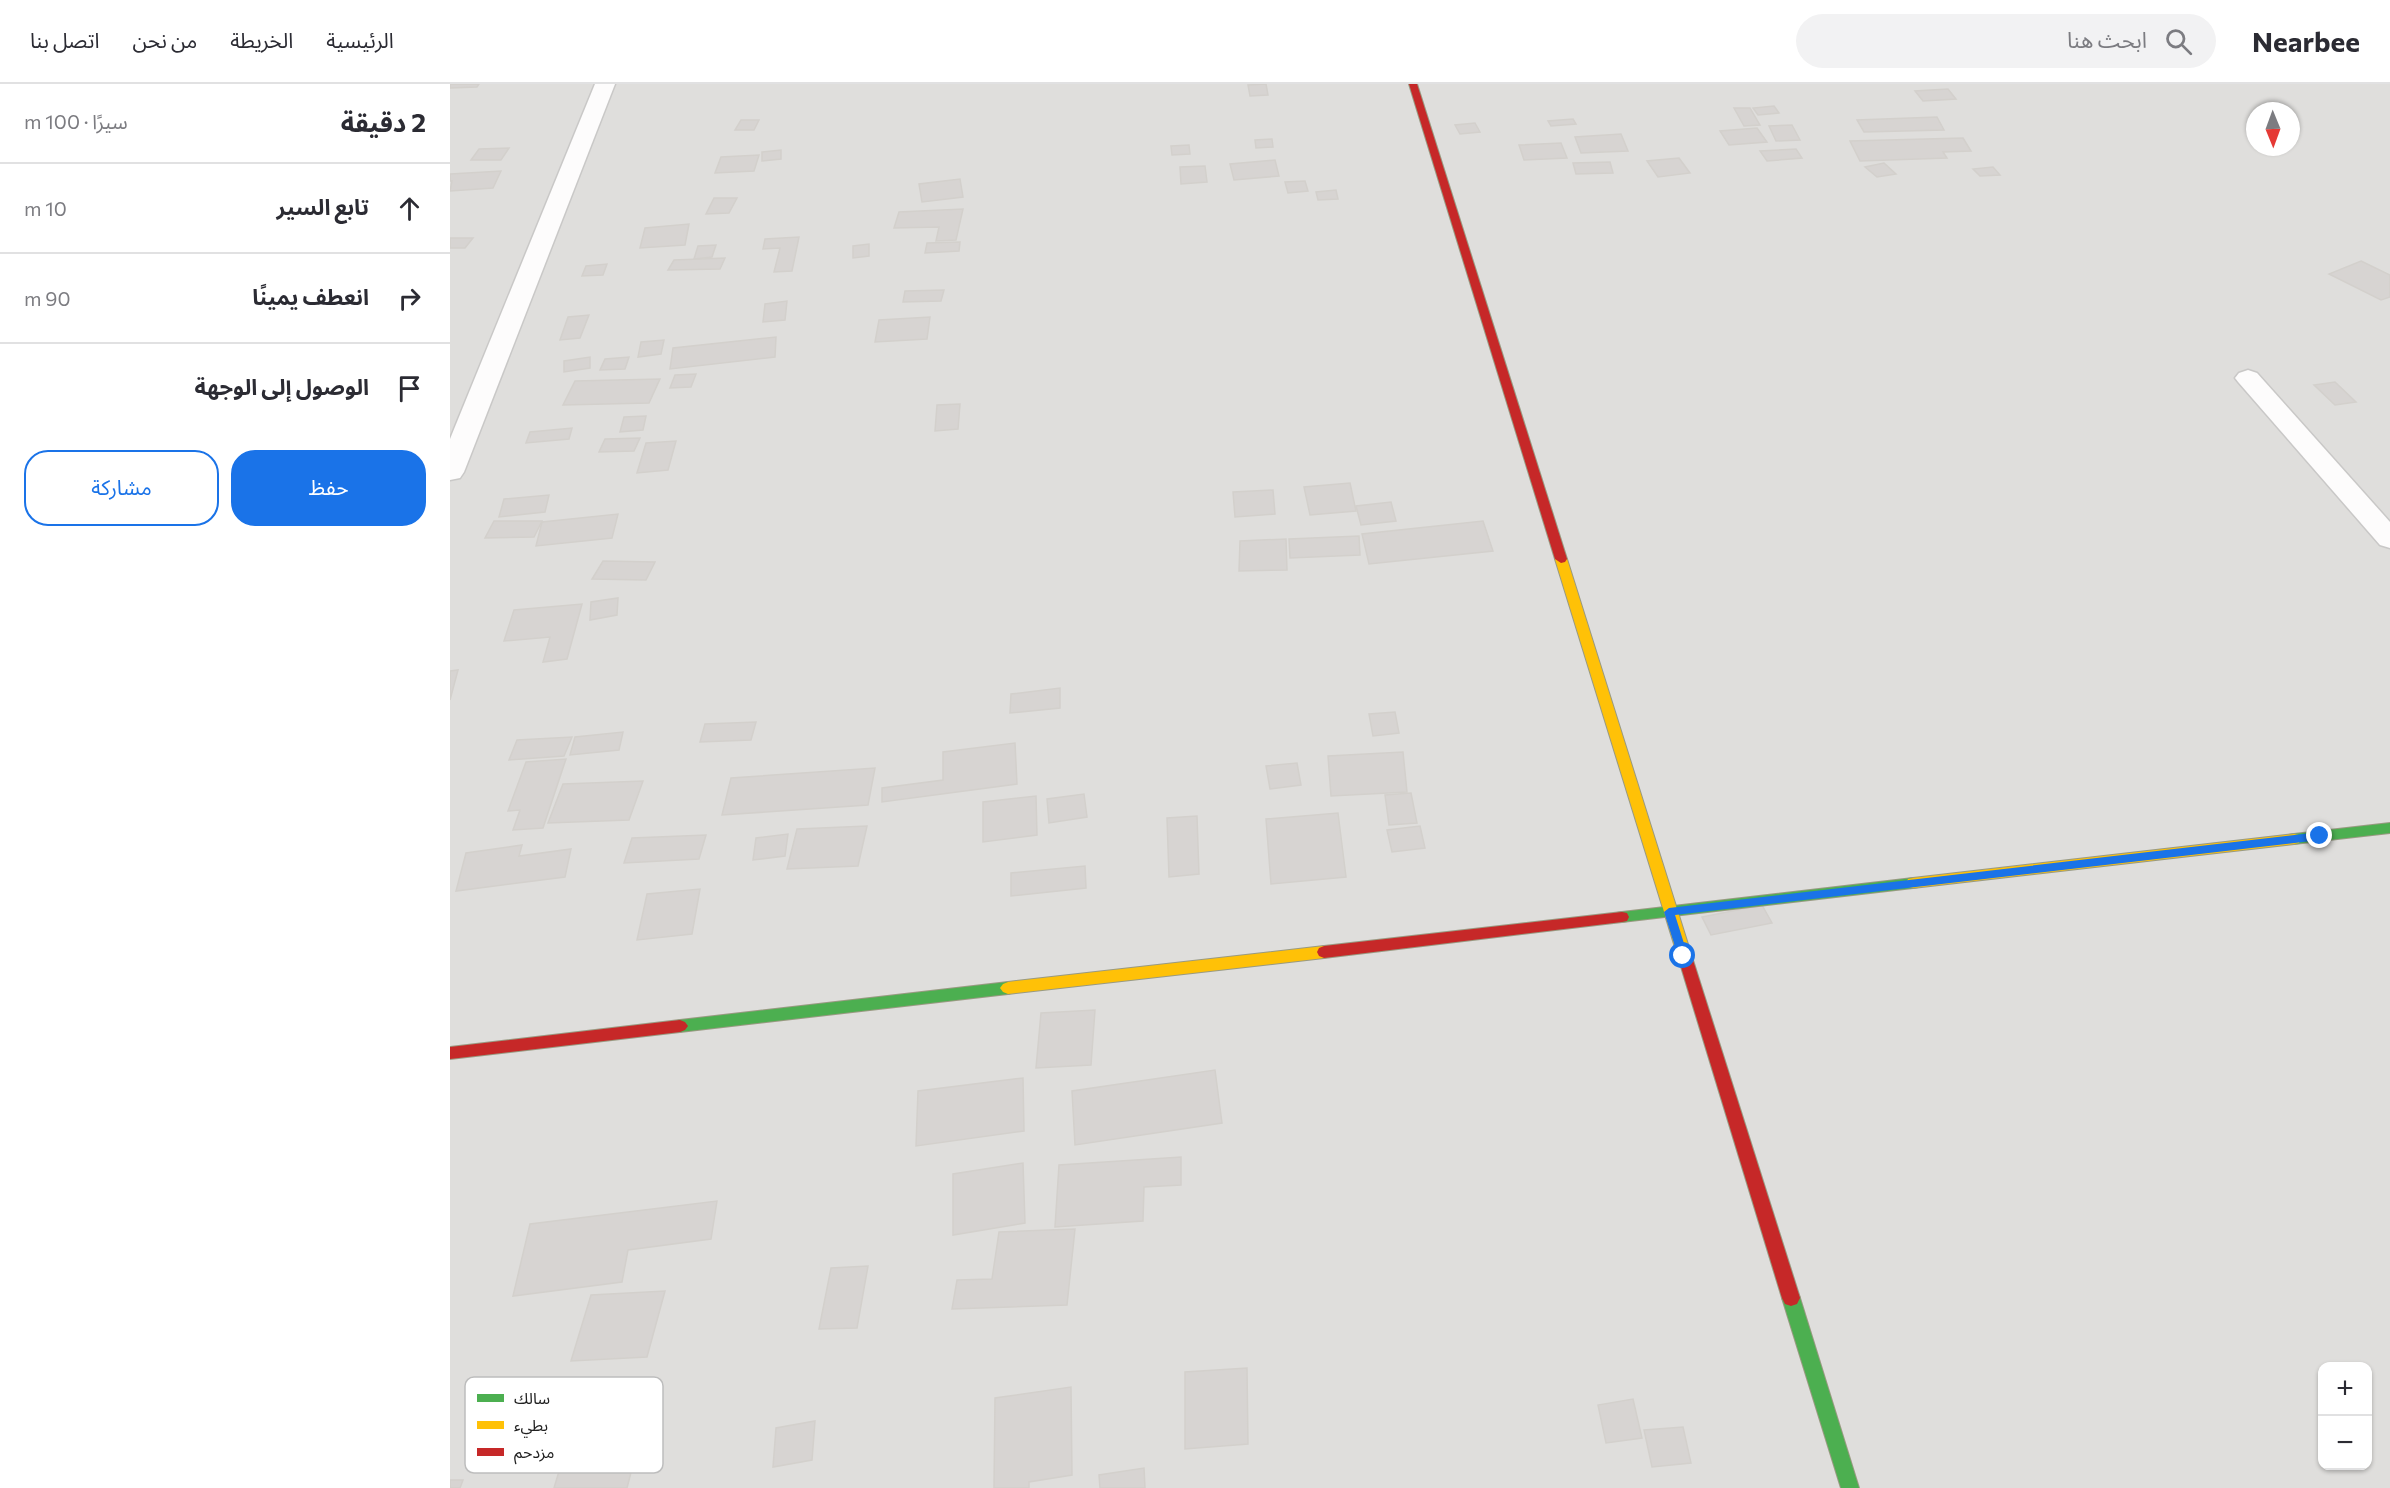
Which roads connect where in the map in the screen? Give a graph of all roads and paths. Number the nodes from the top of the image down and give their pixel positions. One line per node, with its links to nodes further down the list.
1 (605, 84): 4 (street)
2 (1413, 84): 7 (street)
3 (2248, 378): 5 (street)
4 (450, 472)
5 (2390, 539)
6 (2390, 828): 7 (street)
7 (1669, 912): 8 (street); 9 (street)
8 (450, 1053)
9 (1850, 1488)

